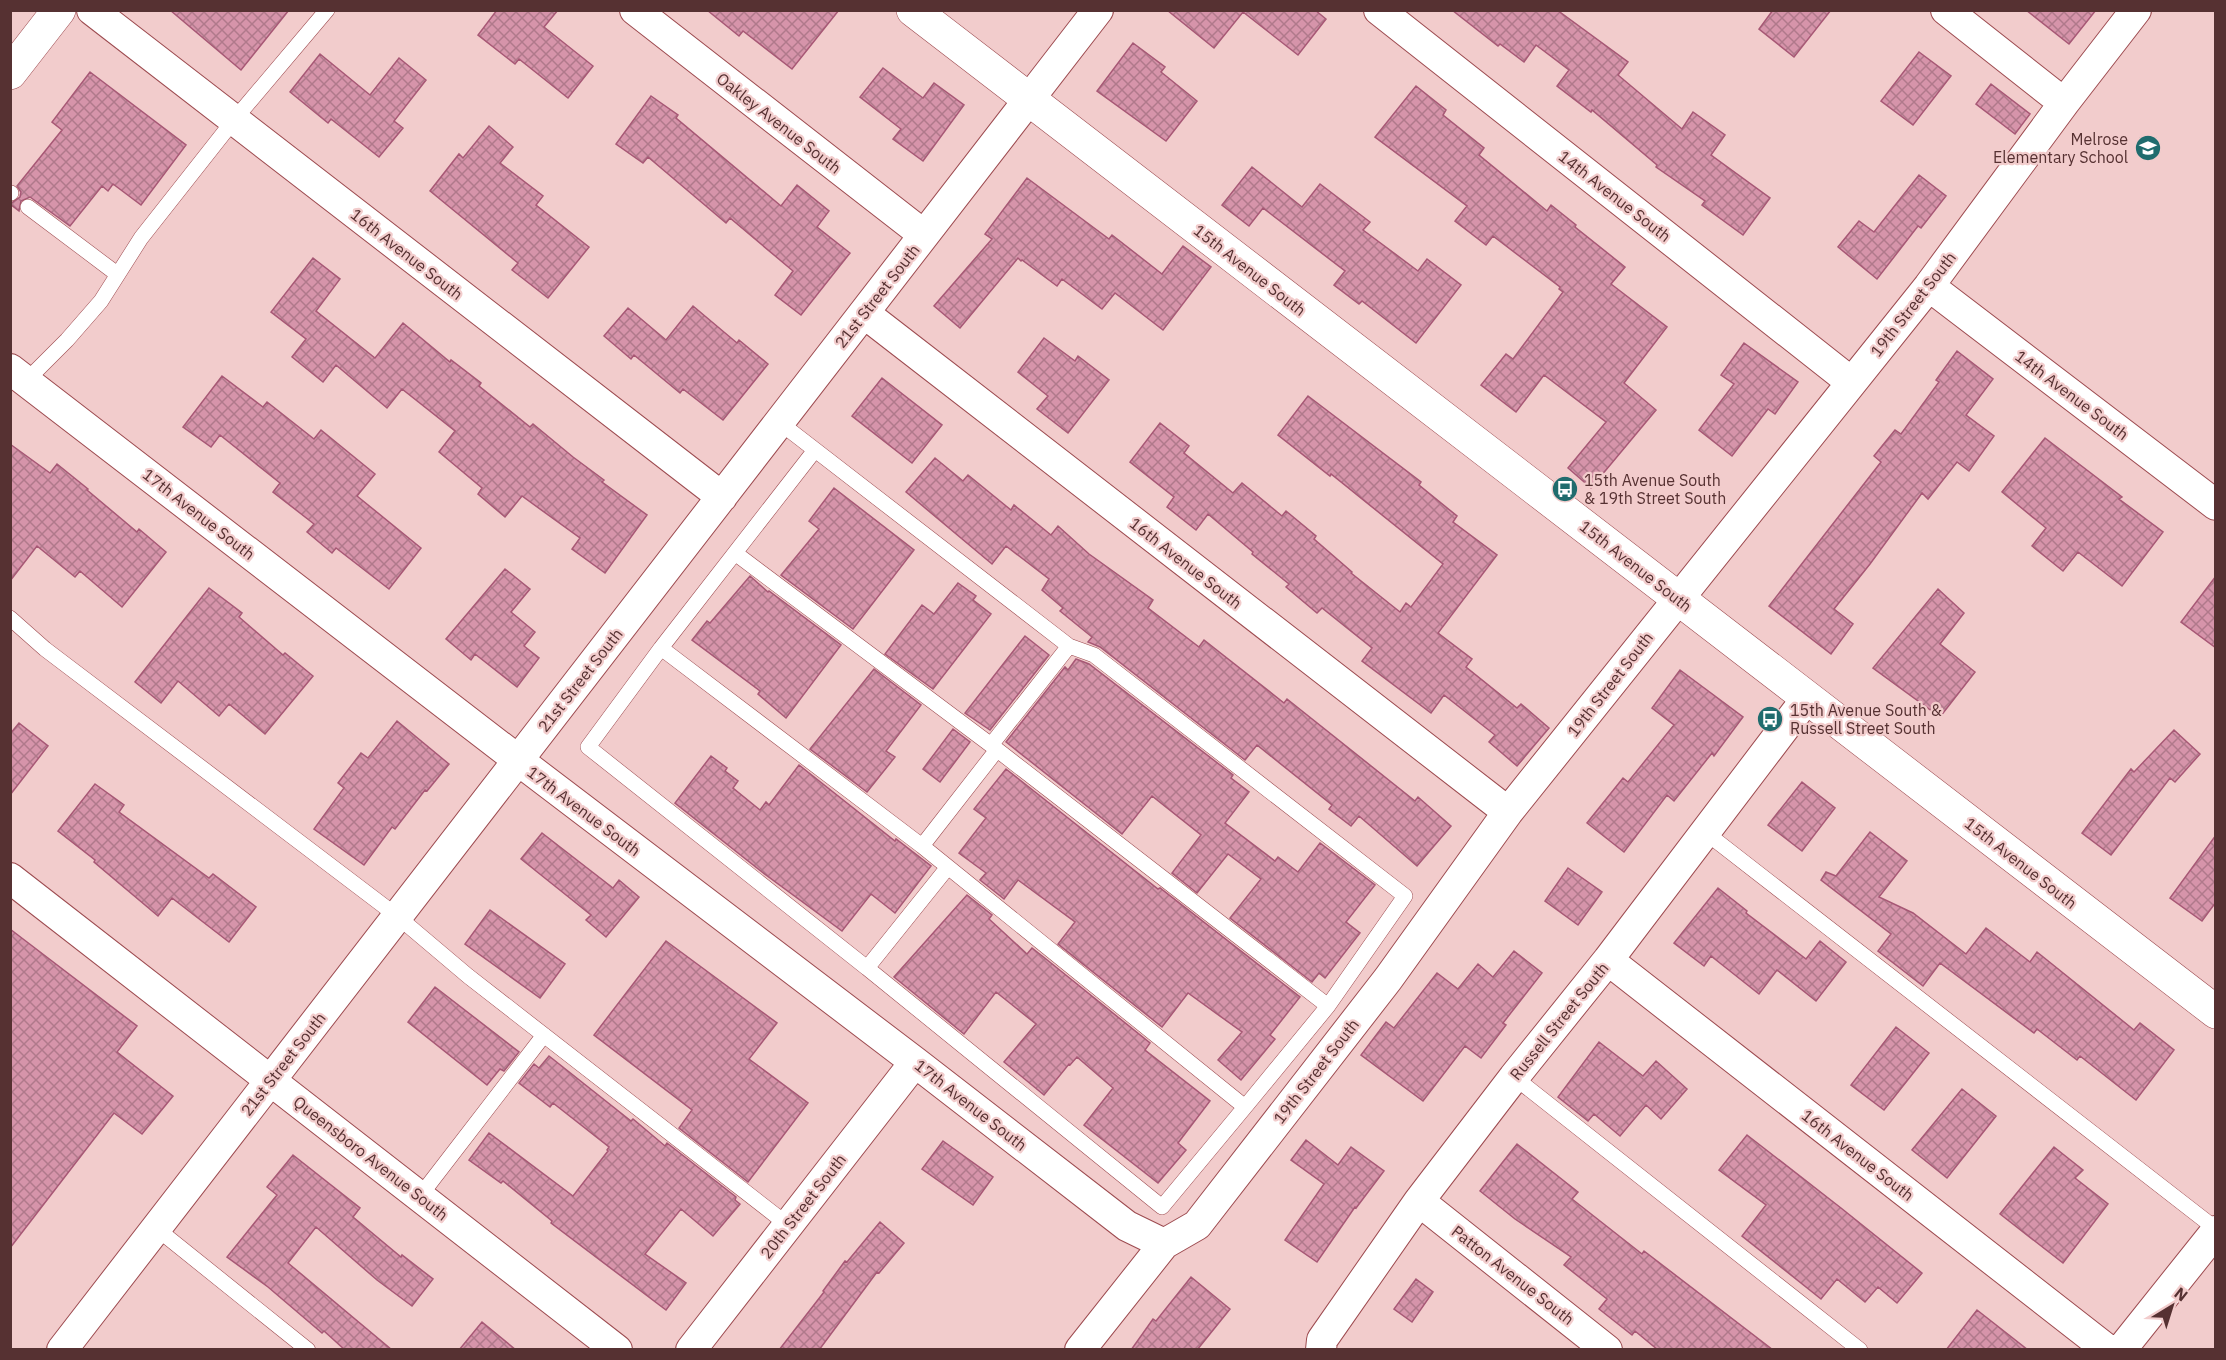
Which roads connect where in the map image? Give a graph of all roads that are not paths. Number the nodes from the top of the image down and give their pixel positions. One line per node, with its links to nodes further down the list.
1 (59, 10): 10 (street)
2 (92, 10): 13 (street, 16th Avenue South)
3 (327, 10): 13 (lane)
4 (635, 10): 15 (street, Oakley Avenue South)
5 (913, 10): 11 (street, 15th Avenue South)
6 (1098, 10): 11 (street, 21st Street South)
7 (1378, 10): 20 (street, 14th Avenue South)
8 (1946, 10): 12 (street)
9 (2136, 10): 12 (street, 19th Street South)
10 (10, 74)
11 (1029, 100): 15 (street, 21st Street South); 26 (street, 15th Avenue South)
12 (2064, 103): 17 (street, 19th Street South)
13 (234, 120): 16 (lane); 23 (street, 16th Avenue South)
14 (28, 207): 16 (lane)
15 (924, 236): 18 (street, 21st Street South)
16 (117, 274): 19 (lane)
17 (1929, 286): 20 (street, 19th Street South); 24 (street, 14th Avenue South)
18 (864, 313): 21 (street, 21st Street South); 33 (street, 16th Avenue South)
19 (18, 375): 32 (street, 17th Avenue South)
20 (1851, 382): 26 (street, 19th Street South)
21 (779, 422): 22 (lane); 23 (street, 21st Street South)
22 (815, 450): 25 (lane); 28 (lane)
23 (722, 497): 32 (street, 21st Street South)
24 (2216, 505)
25 (735, 553): 29 (lane); 31 (lane)
26 (1678, 599): 30 (street, 15th Avenue South); 33 (street, 19th Street South)
27 (10, 618): 38 (lane)
28 (1069, 646): 31 (lane); 41 (lane)
29 (661, 648): 35 (lane); 40 (lane)
30 (1807, 698): 34 (street, Russell Street South); 42 (street, 15th Avenue South)
31 (993, 748): 35 (lane); 41 (lane)
32 (518, 760): 38 (street, 21st Street South); 44 (street, 17th Avenue South)
33 (1508, 812): 53 (street, 19th Street South)
34 (1705, 832): 39 (street, Russell Street South); 52 (lane)
35 (922, 846): 36 (lane)
36 (948, 867): 40 (lane); 47 (lane)
37 (10, 878): 46 (street, Queensboro Avenue South)
38 (397, 916): 43 (lane); 46 (street, 21st Street South)
39 (1608, 960): 45 (street, Russell Street South); 62 (street, 16th Avenue South)
40 (867, 968): 47 (lane)
41 (1328, 1006): 47 (lane)
42 (2216, 1012)
43 (544, 1035): 48 (lane); 50 (lane)
44 (915, 1062): 50 (street, 20th Street South); 53 (street, 17th Avenue South)
45 (1514, 1077): 49 (street, Russell Street South); 61 (lane)
46 (270, 1080): 48 (street, Queensboro Avenue South); 51 (street, 21st Street South)
47 (1245, 1107)
48 (420, 1196): 57 (street, Queensboro Avenue South)
49 (1419, 1201): 54 (street, Patton Avenue South); 60 (street, Russell Street South)
50 (788, 1226): 58 (street, 20th Street South)
51 (156, 1228): 55 (street, 21st Street South); 56 (lane)
52 (2216, 1230): 63 (street)
53 (1164, 1244): 59 (street, 19th Street South)
54 (1604, 1349)
55 (62, 1350)
56 (308, 1350)
57 (617, 1350)
58 (691, 1350)
59 (1080, 1350)
60 (1321, 1350)
61 (1860, 1350)
62 (2108, 1350)
63 (2121, 1350)

